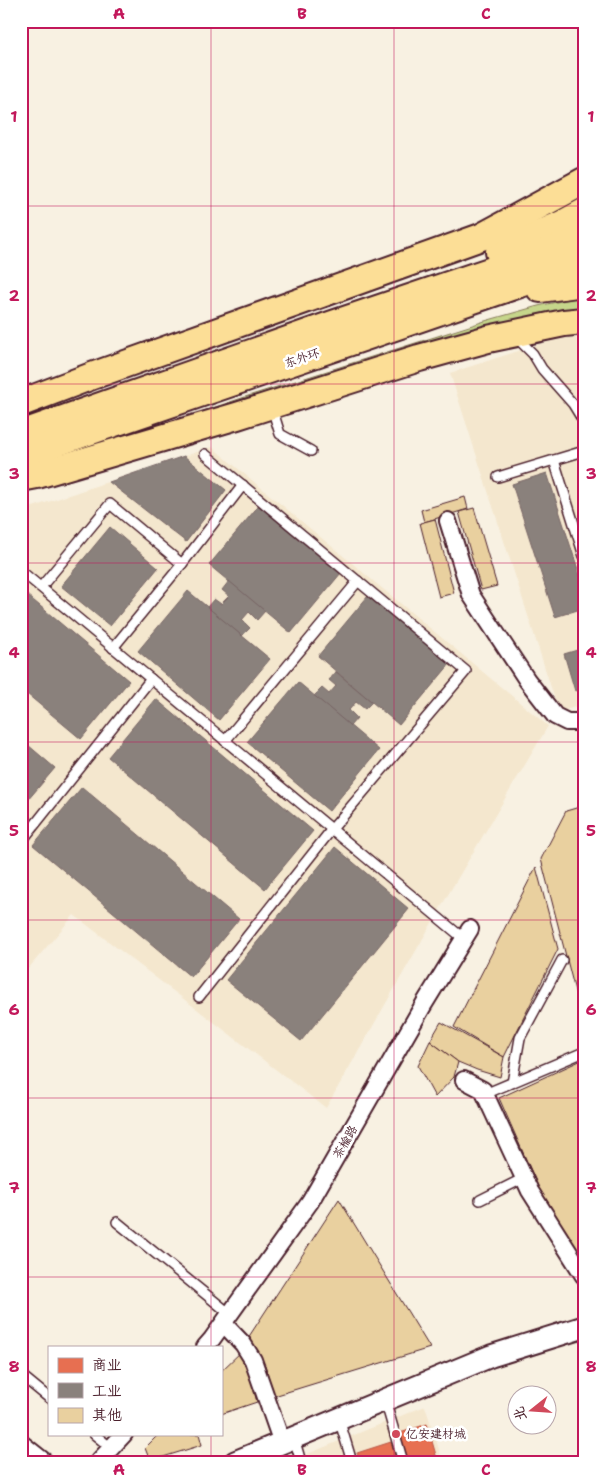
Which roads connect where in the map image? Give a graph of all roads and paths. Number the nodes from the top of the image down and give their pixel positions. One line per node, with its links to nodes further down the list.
1 (584, 181): 9 (main road)
2 (584, 212): 6 (main road)
3 (584, 239): 6 (main road)
4 (584, 262): 6 (main road, 东外环)
5 (584, 283): 6 (main road)
6 (408, 310): 12 (main road); 16 (main road, 东外环)
7 (584, 321): 8 (main road)
8 (513, 334): 10 (main road); 11 (lane)
9 (21, 403)
10 (271, 405): 13 (lane); 19 (main road)
11 (584, 422)
12 (21, 434)
13 (311, 451)
14 (584, 451): 17 (lane)
15 (205, 454): 20 (lane)
16 (21, 455)
17 (554, 460): 18 (lane); 22 (lane)
18 (498, 477)
19 (21, 478)
20 (243, 486): 23 (lane); 25 (lane)
21 (448, 521): 29 (street)
22 (584, 556)
23 (182, 564): 26 (lane); 27 (lane)
24 (21, 571): 26 (lane)
25 (358, 581): 30 (lane); 31 (lane)
26 (41, 587): 27 (lane)
27 (114, 648): 28 (lane)
28 (152, 679): 30 (lane); 32 (lane)
29 (584, 722)
30 (225, 740): 31 (lane)
31 (332, 829): 33 (lane); 35 (lane)
32 (21, 842)
33 (467, 934): 44 (street, 茶榆路)
34 (562, 960): 38 (lane)
35 (199, 997)
36 (584, 1052): 38 (lane)
37 (464, 1080): 39 (street)
38 (512, 1083): 39 (lane)
39 (485, 1094): 40 (street)
40 (524, 1178): 41 (lane); 43 (street)
41 (480, 1200)
42 (117, 1222): 44 (lane)
43 (584, 1276)
44 (227, 1319): 46 (street, 茶榆路); 53 (street)
45 (584, 1327): 49 (street)
46 (207, 1346)
47 (21, 1375): 48 (lane)
48 (48, 1397)
49 (384, 1400): 50 (street); 61 (lane)
50 (339, 1419): 53 (street); 60 (lane)
51 (96, 1436): 55 (lane)
52 (122, 1436): 55 (street)
53 (288, 1440): 56 (street); 59 (lane)
54 (21, 1443): 57 (street)
55 (111, 1448): 58 (street)
56 (244, 1460)
57 (45, 1462)
58 (98, 1462)
59 (301, 1462)
60 (352, 1462)
61 (403, 1462)

